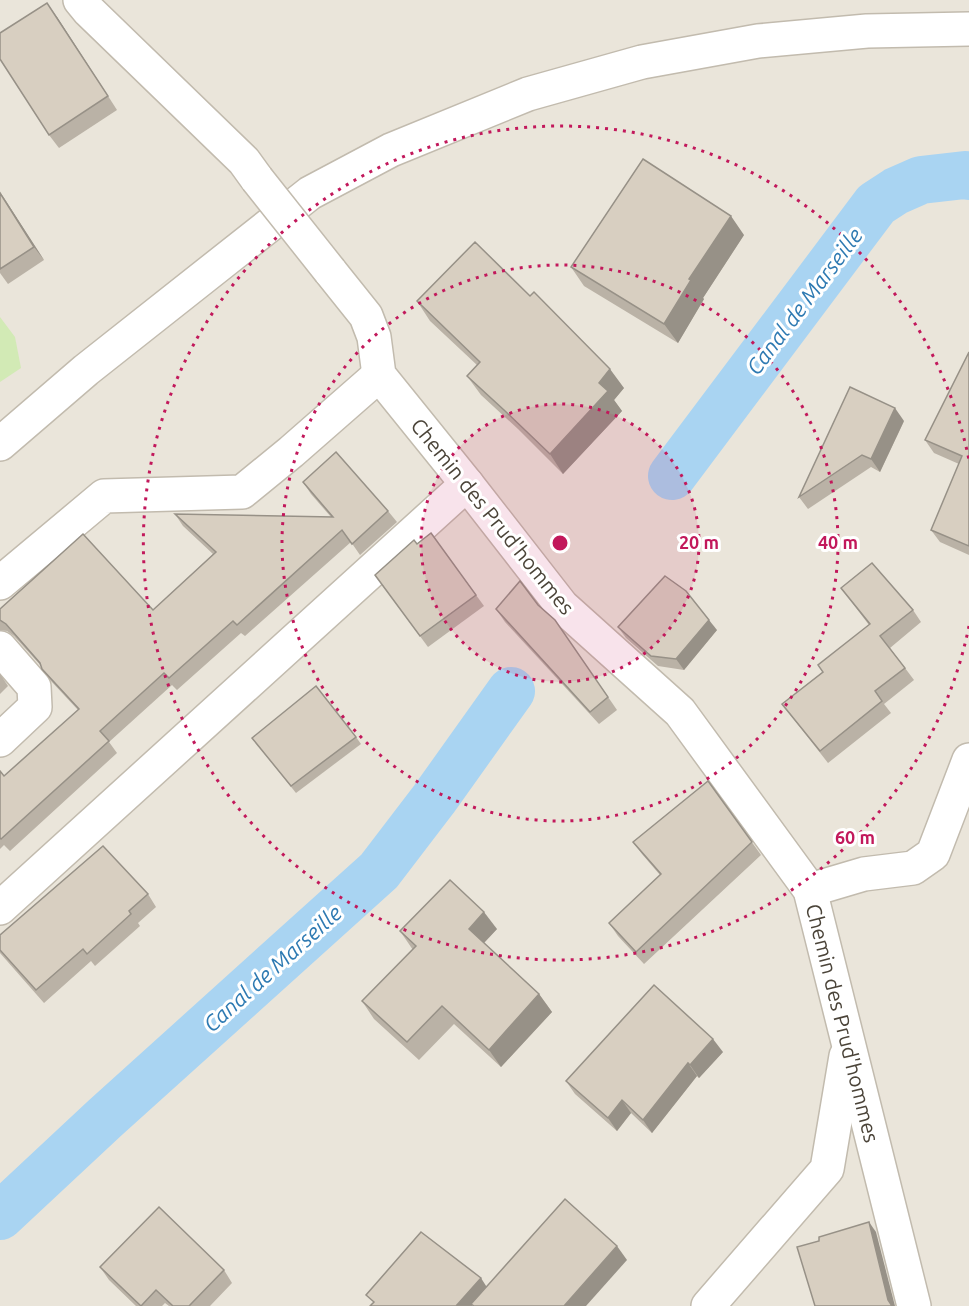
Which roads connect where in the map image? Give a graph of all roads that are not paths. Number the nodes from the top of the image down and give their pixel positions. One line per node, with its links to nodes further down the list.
1 (80, 0): 4 (street, bridge)
2 (969, 29): 3 (street)
3 (86, 370): 5 (street); 6 (street)
4 (379, 375): 7 (street, Chemin des Prud'hommes); 8 (street)
5 (0, 418)
6 (0, 444)
7 (467, 484): 12 (street, Chemin des Prud'hommes); 13 (street)
8 (0, 583)
9 (0, 648): 10 (street)
10 (0, 740)
11 (968, 768): 12 (street)
12 (810, 890): 14 (street, Chemin des Prud'hommes)
13 (0, 908)
14 (848, 1042): 15 (street); 16 (street, Chemin des Prud'hommes)
15 (708, 1306)
16 (914, 1306)

